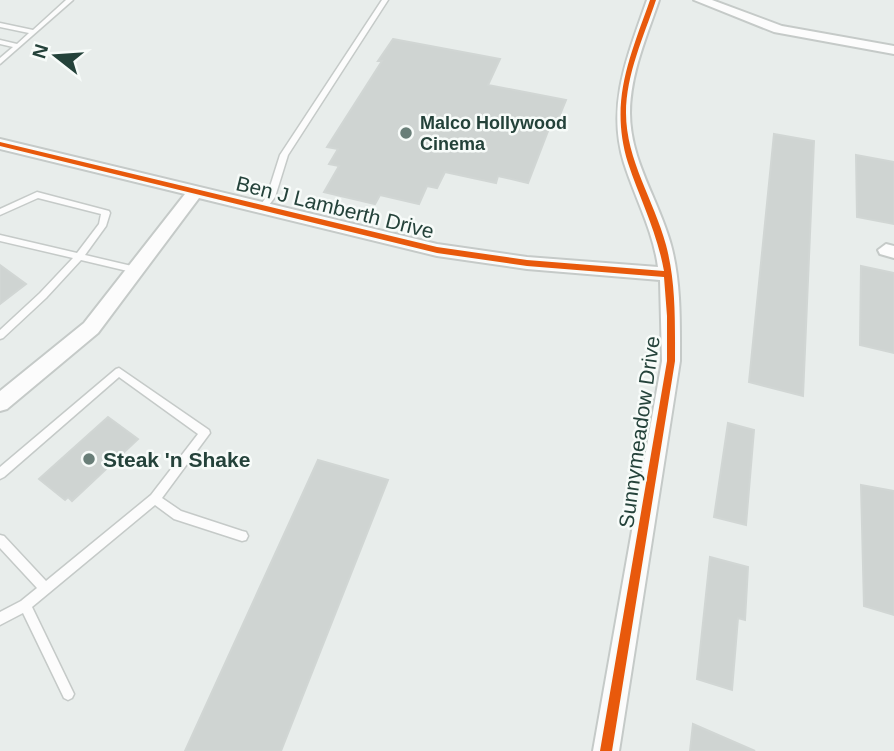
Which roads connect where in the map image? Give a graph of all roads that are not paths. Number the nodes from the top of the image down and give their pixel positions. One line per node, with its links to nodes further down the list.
1 (70, 0): 6 (lane)
2 (386, 0): 13 (lane)
3 (653, 0): 18 (street, Sunnymeadow Drive)
4 (700, 0): 9 (street)
5 (0, 25): 6 (lane)
6 (34, 32): 8 (lane)
7 (0, 42): 8 (lane)
8 (18, 46): 10 (lane)
9 (894, 50)
10 (0, 62)
11 (0, 144): 12 (street, Ben J Lamberth Drive)
12 (196, 191): 13 (street, Ben J Lamberth Drive); 17 (street)
13 (263, 207): 18 (street, Ben J Lamberth Drive)
14 (0, 212): 16 (lane)
15 (0, 238): 16 (lane)
16 (78, 256): 17 (lane); 19 (lane)
17 (136, 270): 20 (street)
18 (667, 274): 29 (street, Sunnymeadow Drive)
19 (0, 335)
20 (0, 403)
21 (0, 474): 22 (lane)
22 (155, 499): 23 (lane); 25 (lane)
23 (242, 536)
24 (0, 540): 25 (lane)
25 (45, 589): 26 (lane)
26 (25, 605): 27 (lane); 28 (lane)
27 (0, 619)
28 (68, 694)
29 (607, 751)

